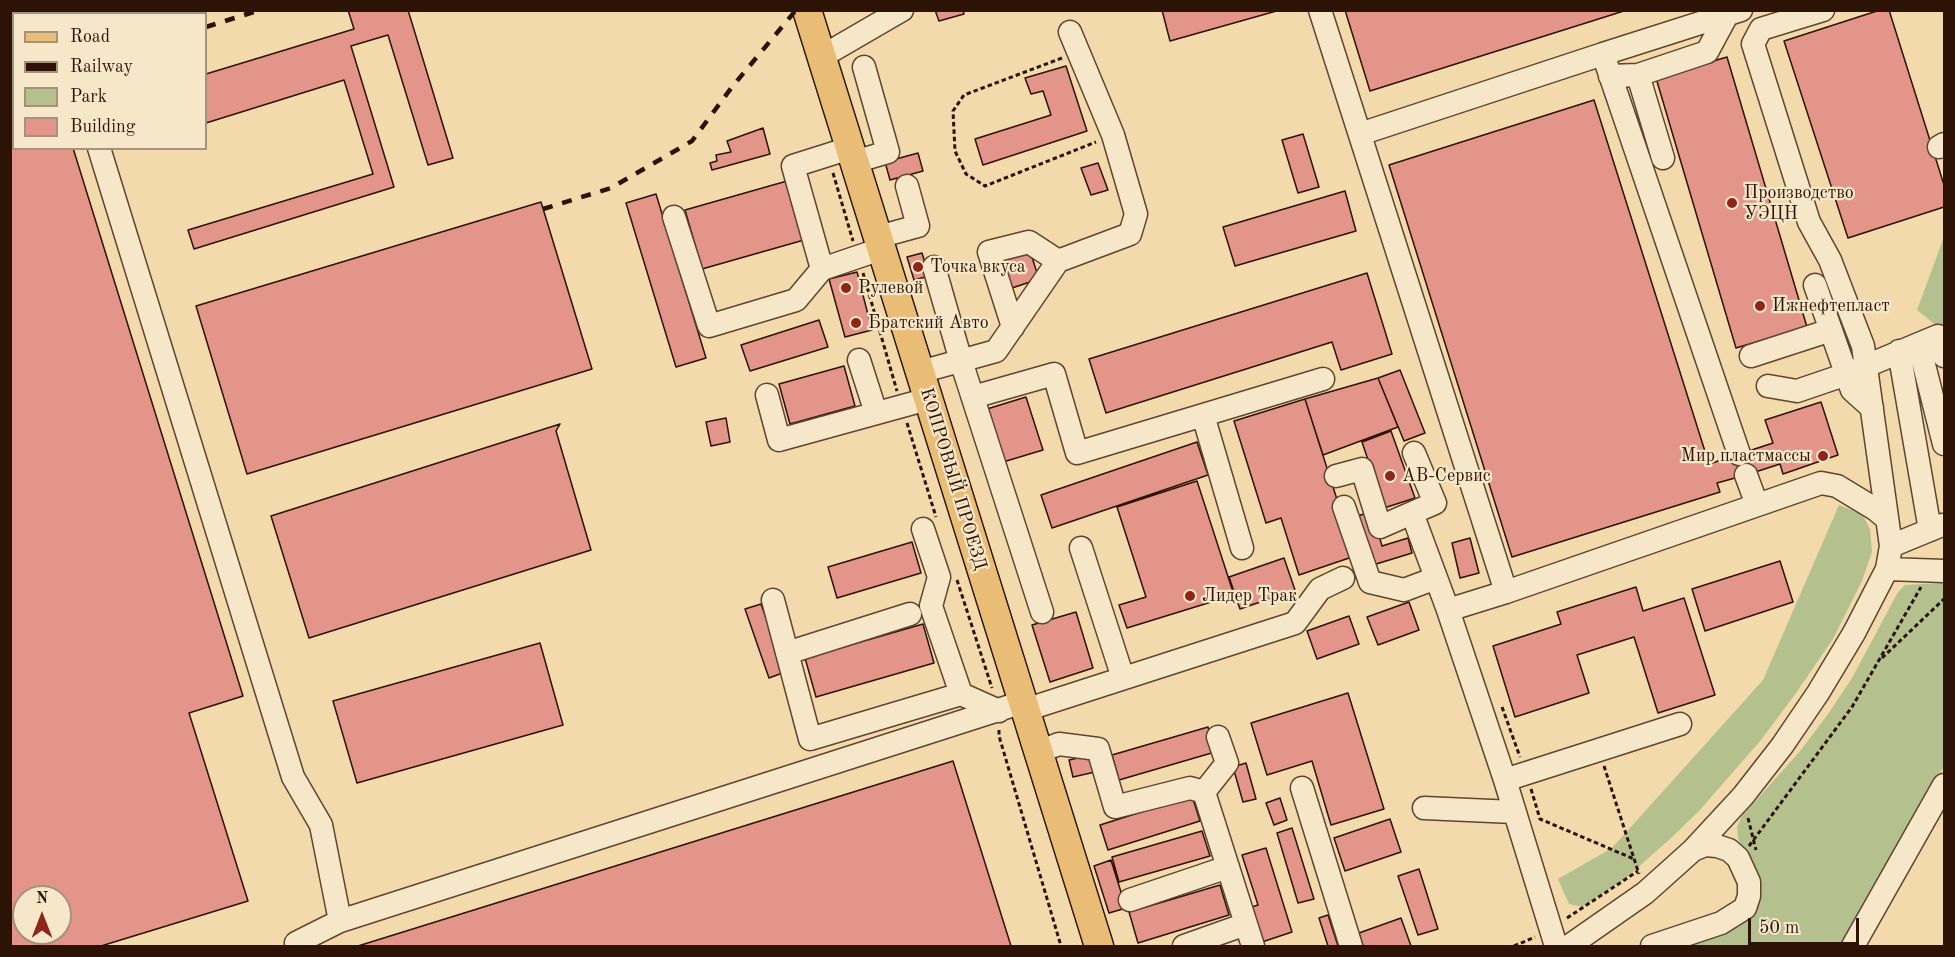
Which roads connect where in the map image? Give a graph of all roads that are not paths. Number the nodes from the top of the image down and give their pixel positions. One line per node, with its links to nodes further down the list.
1 (807, 10): 8 (main road, КОПРОВЫЙ ПРОЕЗД)
2 (902, 10): 8 (street)
3 (1320, 10): 12 (street)
4 (1823, 10): 30 (street)
5 (1734, 13): 7 (street); 10 (street)
6 (1074, 42): 19 (street)
7 (1603, 54): 11 (street); 12 (street)
8 (821, 57): 14 (main road, КОПРОВЫЙ ПРОЕЗД)
9 (864, 67): 14 (street)
10 (1638, 75): 11 (street); 15 (street)
11 (1610, 76): 42 (street)
12 (1359, 134): 55 (street)
13 (100, 150): 76 (street)
14 (852, 155): 18 (main road, КОПРОВЫЙ ПРОЕЗД); 21 (street)
15 (1663, 158)
16 (907, 186): 18 (street)
17 (674, 217): 21 (street)
18 (880, 243): 21 (street); 31 (main road, КОПРОВЫЙ ПРОЕЗД)
19 (1058, 261): 23 (street); 23 (street)
20 (934, 267): 29 (street)
21 (822, 269)
22 (1815, 285): 24 (street)
23 (1013, 327): 29 (street)
24 (1831, 330): 26 (street); 30 (street)
25 (1909, 348): 27 (street); 30 (street); 39 (street); 46 (street)
26 (1751, 356)
27 (1944, 356)
28 (860, 360): 37 (street)
29 (961, 361): 31 (street); 35 (street)
30 (1856, 370): 33 (street); 45 (street)
31 (920, 372): 36 (main road, КОПРОВЫЙ ПРОЕЗД)
32 (1323, 379): 38 (street)
33 (1768, 386)
34 (767, 395): 37 (street)
35 (973, 397): 38 (street); 58 (street)
36 (928, 399): 37 (street); 63 (main road, КОПРОВЫЙ ПРОЕЗД)
37 (876, 414)
38 (1203, 415): 50 (street)
39 (1944, 444)
40 (1414, 453): 44 (street)
41 (1336, 476): 44 (street)
42 (1757, 506): 45 (street); 55 (street)
43 (1344, 507): 54 (street)
44 (1412, 513): 54 (street)
45 (1887, 519): 48 (street)
46 (1937, 527): 48 (street)
47 (923, 529): 62 (street)
48 (1891, 546): 51 (street)
49 (1081, 548): 61 (street)
50 (1242, 548)
51 (1887, 568): 52 (street); 73 (street)
52 (1937, 572)
53 (1343, 578): 61 (street)
54 (1436, 578): 57 (street)
55 (1506, 592): 57 (street)
56 (773, 600): 60 (street)
57 (1448, 610): 67 (street)
58 (1042, 612)
59 (910, 614): 60 (street)
60 (787, 653): 62 (street)
61 (1123, 678): 63 (street)
62 (960, 694): 63 (street)
63 (1016, 708): 66 (main road, КОПРОВЫЙ ПРОЕЗД); 76 (street)
64 (1680, 724): 67 (street)
65 (1218, 737): 70 (street)
66 (1038, 752): 70 (street); 80 (main road, КОПРОВЫЙ ПРОЕЗД)
67 (1516, 776): 72 (street)
68 (1944, 785): 86 (street)
69 (1302, 788): 83 (street)
70 (1204, 792): 74 (street)
71 (1424, 808): 72 (street)
72 (1514, 812): 78 (street)
73 (1693, 850): 84 (street); 85 (street)
74 (1228, 867): 75 (street); 77 (street)
75 (1130, 900)
76 (340, 921): 79 (street)
77 (1246, 924): 81 (street); 82 (street)
78 (1553, 938)
79 (297, 946)
80 (1099, 946)
81 (1184, 946)
82 (1253, 946)
83 (1351, 946)
84 (1569, 946)
85 (1652, 946)
86 (1853, 946)

